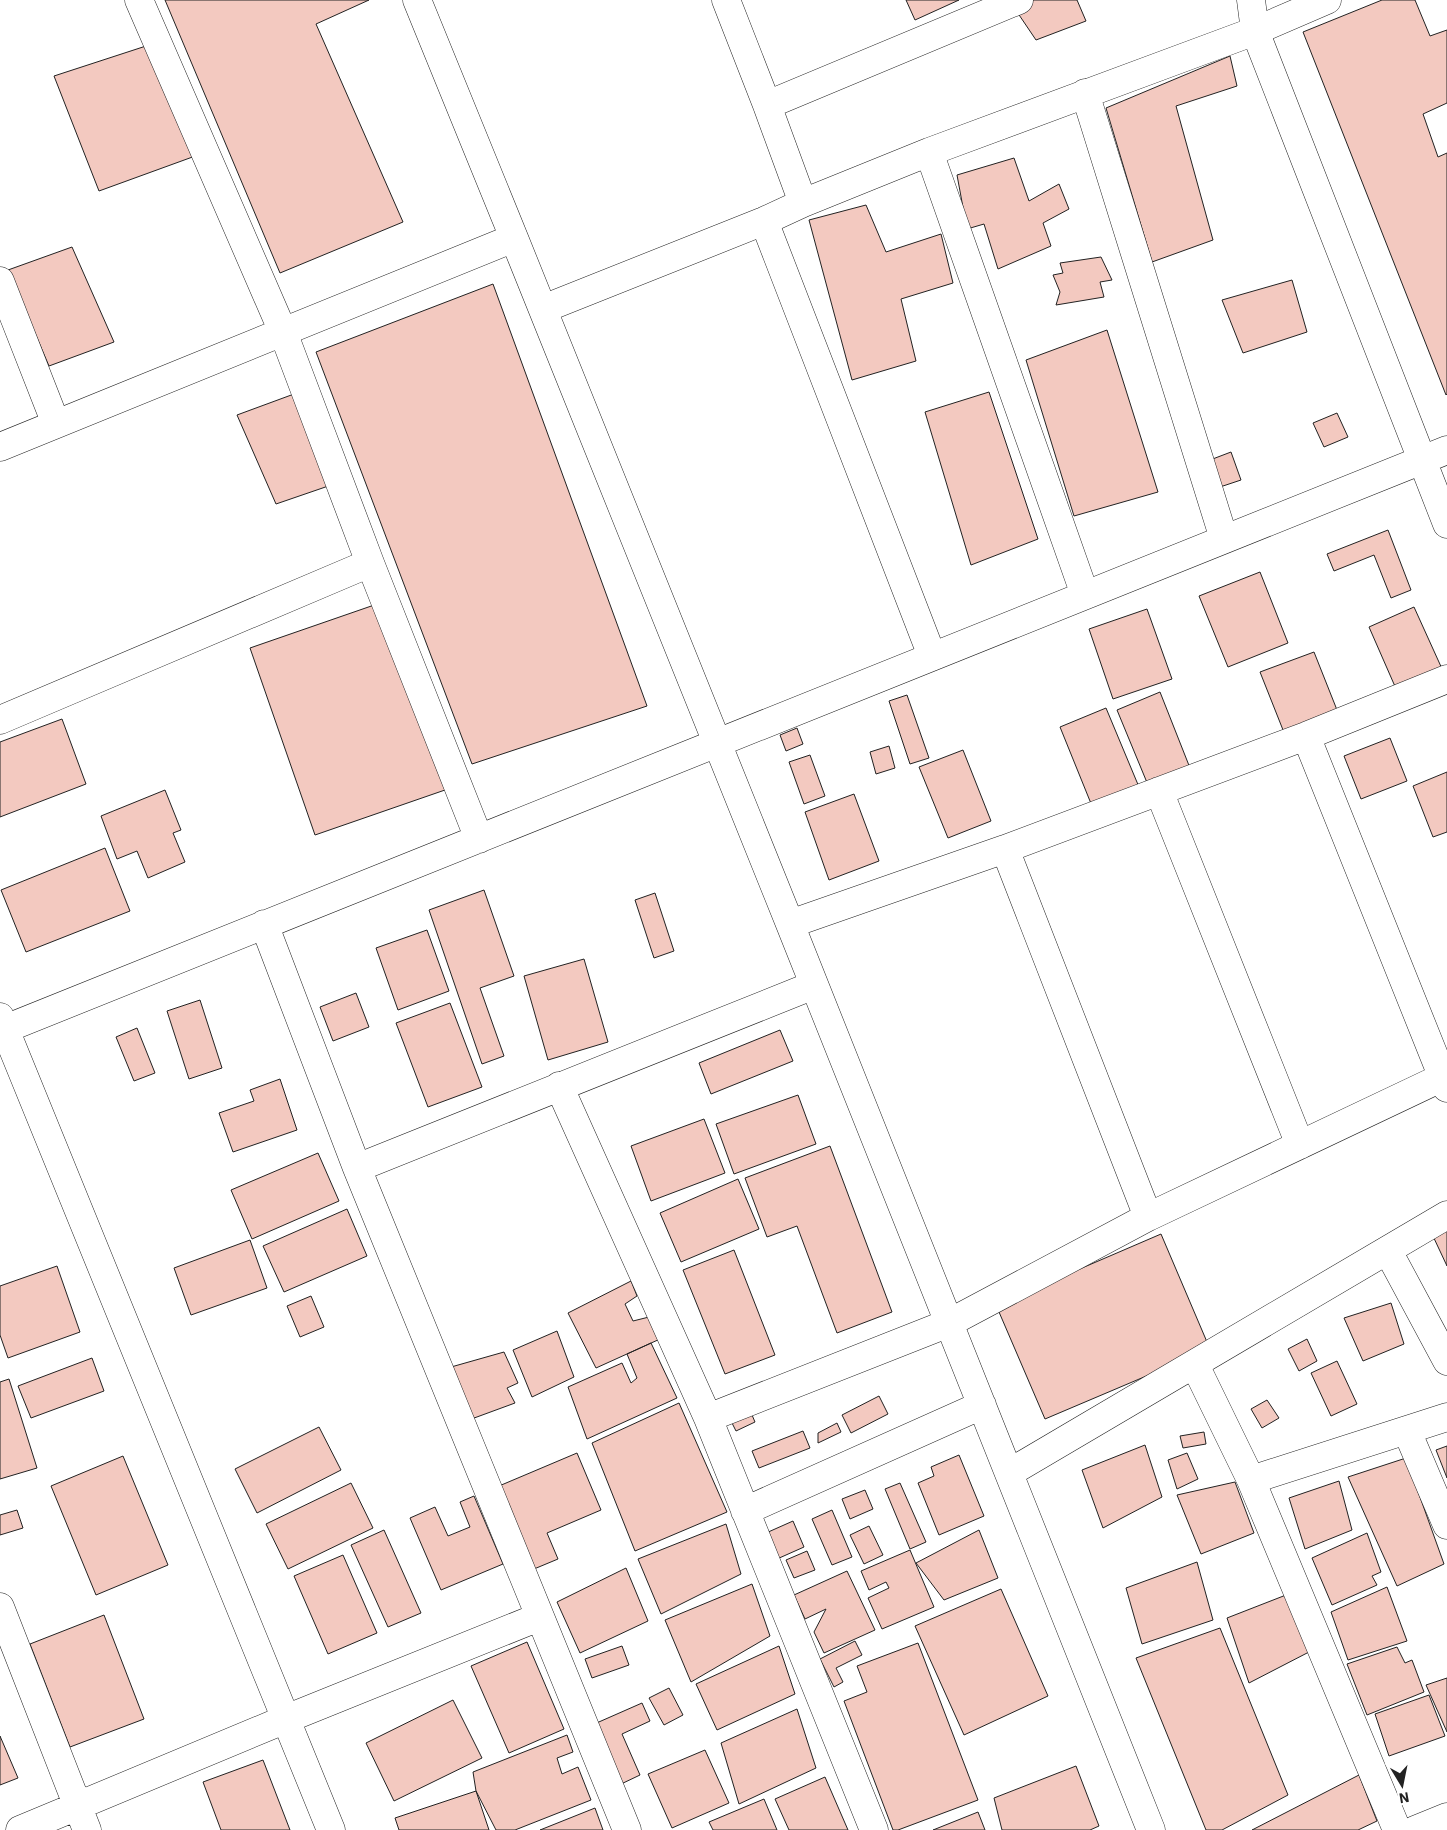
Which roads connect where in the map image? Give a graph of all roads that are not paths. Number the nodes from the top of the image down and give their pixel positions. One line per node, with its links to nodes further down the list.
1 (139, 0): 16 (street)
2 (417, 0): 13 (street)
3 (726, 0): 9 (street)
4 (1251, 0): 7 (street)
5 (1327, 0): 7 (street)
6 (1013, 1): 9 (street)
7 (1255, 31): 8 (street); 20 (street)
8 (1085, 93): 10 (street); 22 (street)
9 (767, 105): 11 (street)
10 (929, 152): 11 (street); 24 (street)
11 (803, 203): 12 (street)
12 (764, 221): 15 (street); 25 (street)
13 (514, 238): 15 (street); 16 (street)
14 (0, 281): 17 (street)
15 (543, 309): 29 (street)
16 (283, 332): 17 (street); 23 (street)
17 (56, 424): 18 (street)
18 (0, 447)
19 (1447, 450): 20 (street)
20 (1422, 461): 21 (street); 22 (street)
21 (1447, 524)
22 (1224, 539): 24 (street)
23 (370, 563): 27 (street); 31 (street)
24 (1085, 594): 25 (street)
25 (932, 656): 29 (street)
26 (1447, 679): 28 (street)
27 (0, 720)
28 (1306, 736): 30 (street); 37 (street)
29 (717, 744): 31 (street); 34 (street)
30 (1159, 791): 32 (street); 39 (street)
31 (480, 839): 33 (street)
32 (1005, 849): 34 (street); 42 (street)
33 (264, 924): 36 (street); 40 (street)
34 (790, 924): 35 (street)
35 (814, 985): 38 (street); 44 (street)
36 (2, 1026): 57 (street)
37 (1445, 1082): 39 (street)
38 (560, 1086): 40 (street); 48 (street)
39 (1300, 1146): 42 (street)
40 (357, 1168): 56 (street)
41 (1447, 1215): 43 (street)
42 (1148, 1217): 44 (street)
43 (1388, 1251): 45 (street); 46 (street)
44 (949, 1323): 47 (street); 48 (street)
45 (1447, 1361)
46 (1195, 1365): 51 (street); 52 (street)
47 (982, 1405): 51 (street); 53 (street)
48 (708, 1418): 53 (street)
49 (1447, 1418): 50 (street)
50 (1407, 1431): 52 (street); 54 (street)
51 (1009, 1473): 64 (street)
52 (1251, 1480): 65 (street)
53 (745, 1511): 63 (street)
54 (1447, 1525)
55 (0, 1607): 59 (street)
56 (539, 1617): 57 (street); 62 (street)
57 (286, 1719): 59 (street); 61 (street)
58 (1447, 1817): 66 (street)
59 (83, 1818): 60 (street)
60 (20, 1830)
61 (331, 1830)
62 (627, 1830)
63 (874, 1830)
64 (1151, 1830)
65 (1397, 1830)
66 (1415, 1830)

